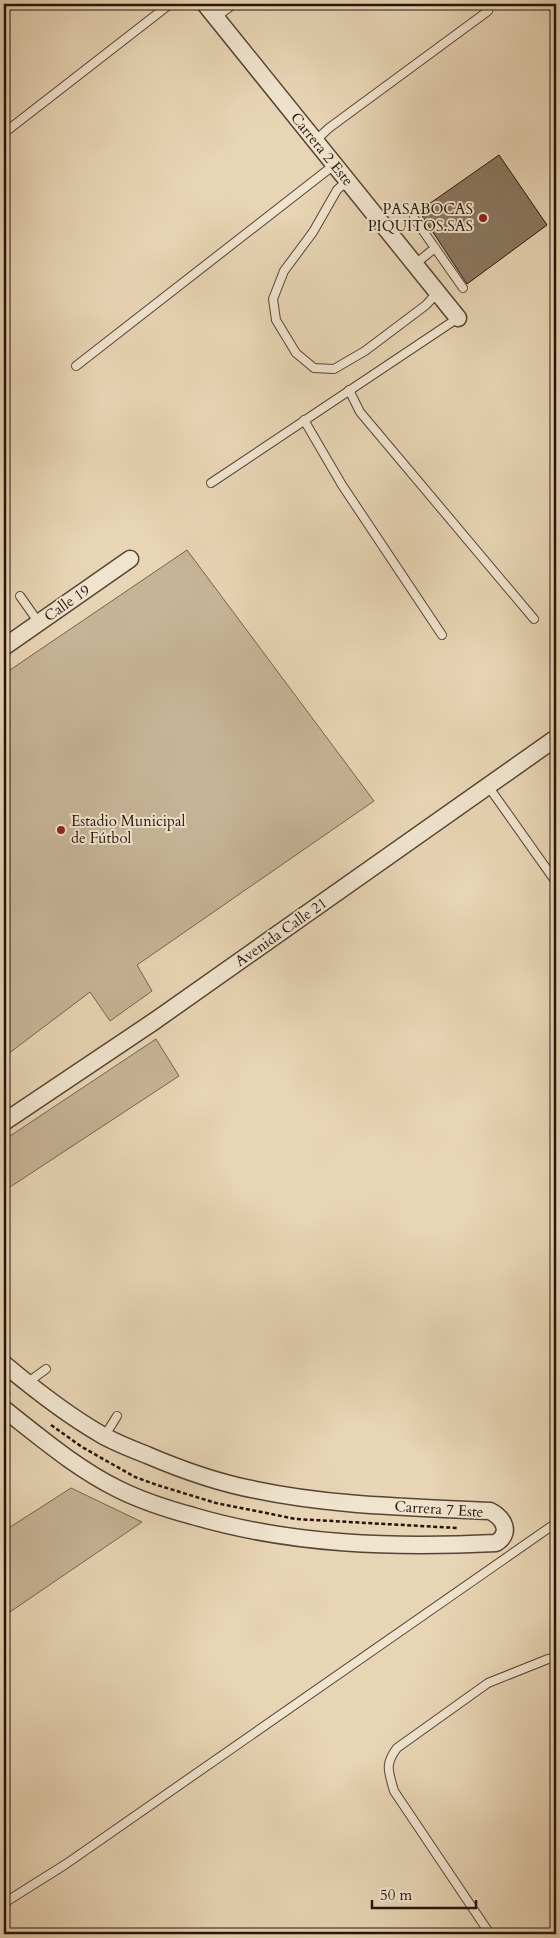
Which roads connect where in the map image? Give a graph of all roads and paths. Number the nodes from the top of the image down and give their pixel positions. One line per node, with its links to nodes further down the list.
1 (170, 4): 6 (lane)
2 (205, 4): 5 (street, Carrera 2 Este)
3 (234, 4): 5 (lane)
4 (488, 11): 7 (lane)
5 (216, 17): 7 (street, Carrera 2 Este)
6 (4, 133)
7 (315, 141): 8 (street, Carrera 2 Este)
8 (334, 165): 9 (street, Carrera 2 Este); 16 (lane)
9 (347, 180): 12 (street, Carrera 2 Este); 14 (lane)
10 (414, 218): 11 (lane)
11 (435, 248): 12 (lane); 13 (lane)
12 (414, 264): 14 (street, Carrera 2 Este)
13 (463, 288)
14 (437, 293): 15 (street, Carrera 2 Este)
15 (458, 318): 17 (lane)
16 (76, 366)
17 (349, 390): 18 (lane); 22 (lane)
18 (304, 420): 19 (lane); 24 (lane)
19 (210, 483)
20 (130, 559): 23 (street, Calle 19)
21 (20, 596): 23 (lane)
22 (534, 619)
23 (39, 623): 25 (street, Calle 19)
24 (442, 635)
25 (4, 647)
26 (556, 738): 27 (street, Avenida Calle 21)
27 (488, 786): 28 (lane); 29 (street, Avenida Calle 21)
28 (556, 882)
29 (4, 1122)
30 (4, 1364): 32 (street, Carrera 7 Este)
31 (46, 1369): 32 (lane)
32 (27, 1384): 35 (street, Carrera 7 Este)
33 (4, 1409): 35 (street, Carrera 7 Este)
34 (118, 1416): 35 (lane)
35 (104, 1437)
36 (556, 1523): 38 (lane)
37 (556, 1658): 39 (lane)
38 (4, 1903)
39 (490, 1934)

